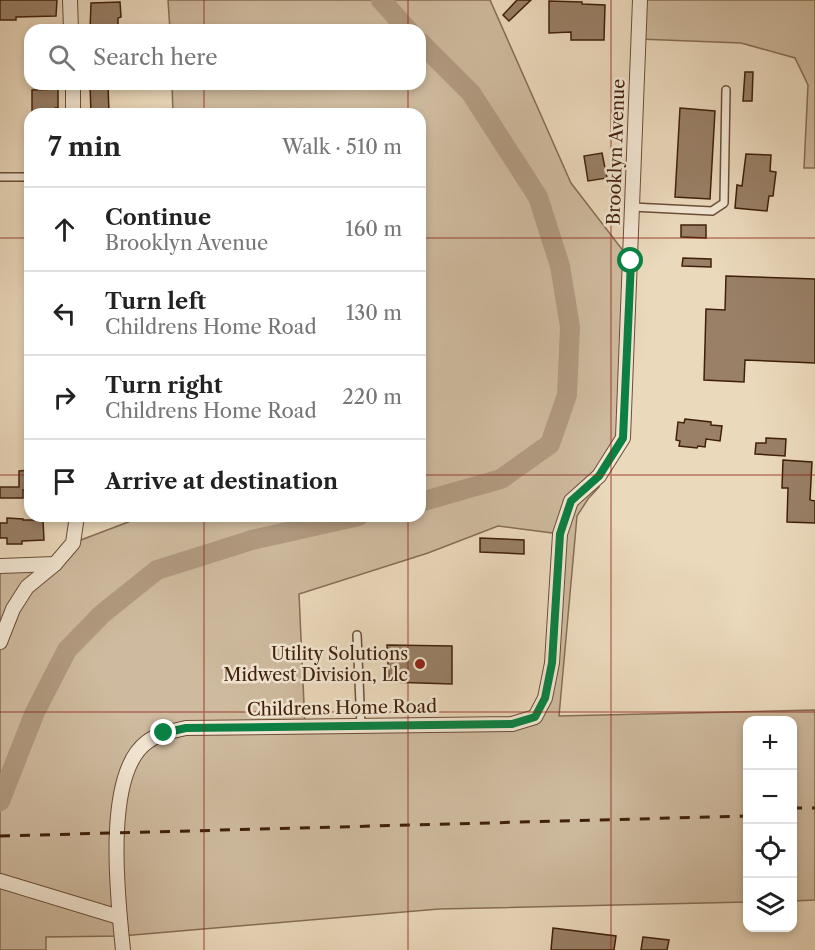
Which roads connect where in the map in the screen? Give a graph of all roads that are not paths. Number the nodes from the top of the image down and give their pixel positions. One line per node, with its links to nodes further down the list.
1 (70, 0): 3 (street)
2 (640, 0): 9 (street, Brooklyn Avenue)
3 (71, 24)
4 (73, 90): 6 (street)
5 (726, 90): 9 (lane)
6 (73, 108)
7 (0, 177): 8 (lane)
8 (24, 177)
9 (632, 207): 10 (street, Brooklyn Avenue)
10 (571, 501): 16 (street, Childrens Home Road)
11 (76, 522): 12 (street)
12 (56, 564): 13 (street); 15 (street)
13 (0, 566)
14 (357, 635): 16 (lane)
15 (0, 642)
16 (361, 726): 18 (street, Childrens Home Road)
17 (0, 881): 18 (street)
18 (119, 917): 19 (street, Childrens Home Road)
19 (123, 950)

